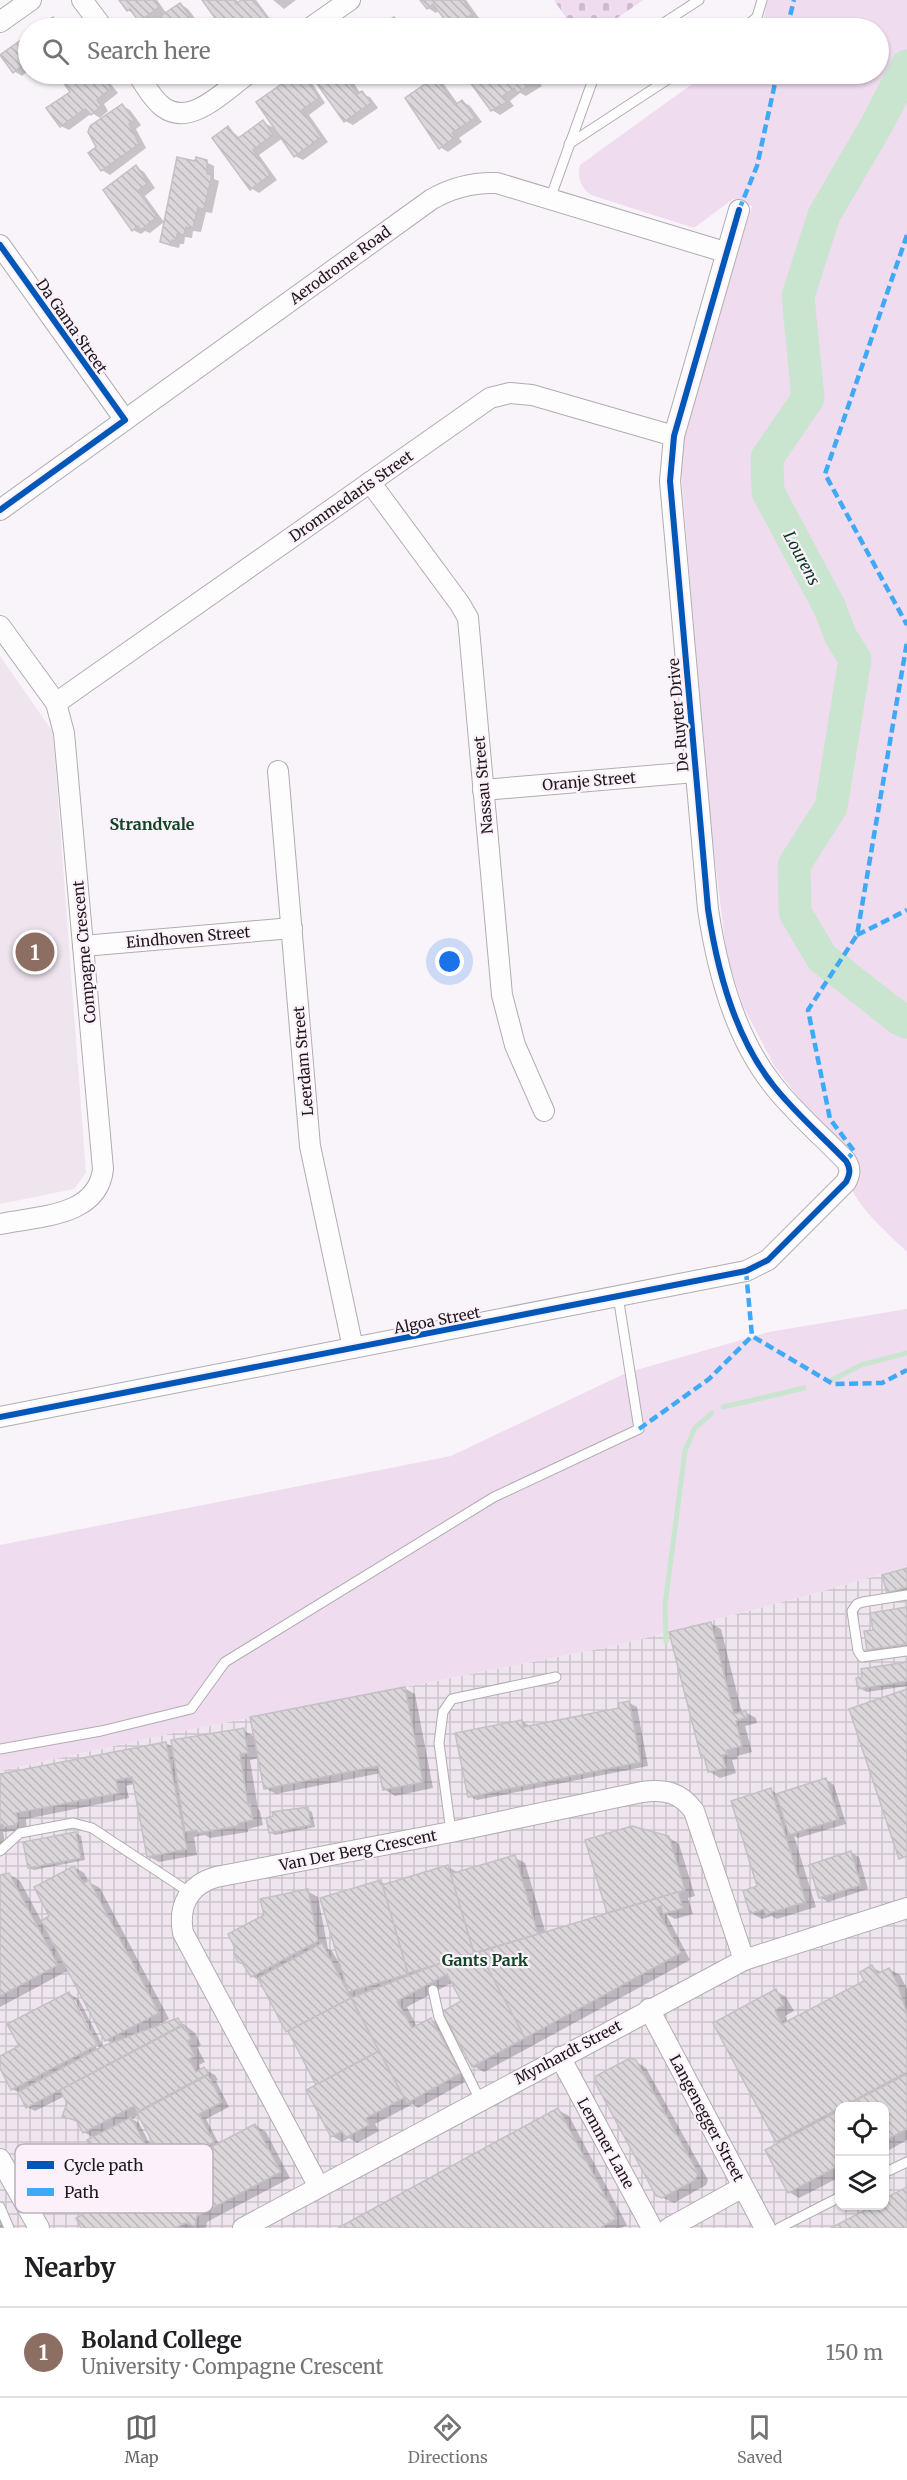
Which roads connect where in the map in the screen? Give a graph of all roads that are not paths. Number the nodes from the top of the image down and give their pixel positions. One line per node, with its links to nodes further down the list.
1 (31, 0): 10 (street)
2 (82, 0): 6 (street)
3 (350, 0): 7 (street)
4 (699, 0): 8 (lane)
5 (762, 0): 9 (lane)
6 (96, 18)
7 (324, 18)
8 (671, 18)
9 (756, 18)
10 (0, 22)
11 (144, 84): 12 (street)
12 (234, 84)
13 (591, 84): 15 (lane)
14 (661, 84): 15 (lane)
15 (569, 144): 16 (lane)
16 (550, 199): 18 (street, Aerodrome Road); 20 (street, Aerodrome Road)
17 (739, 210): 18 (street, De Ruyter Drive)
18 (725, 252): 21 (street, De Ruyter Drive)
19 (2, 253): 20 (street, Da Gama Street)
20 (125, 420): 23 (street, Aerodrome Road)
21 (674, 436): 22 (street, Drommedaris Street); 27 (street, De Ruyter Drive)
22 (370, 482): 25 (street, Drommedaris Street); 28 (street, Nassau Street)
23 (0, 510)
24 (0, 626): 25 (street, Compagne Crescent)
25 (56, 703): 30 (street, Compagne Crescent)
26 (279, 771): 29 (street, Leerdam Street)
27 (695, 772): 28 (street, Oranje Street); 32 (street, De Ruyter Drive)
28 (483, 790): 31 (street, Nassau Street)
29 (292, 928): 30 (street, Eindhoven Street); 35 (street, Leerdam Street)
30 (83, 946): 33 (street, Compagne Crescent)
31 (544, 1111)
32 (846, 1182): 34 (street, Algoa Street)
33 (0, 1224)
34 (618, 1296): 35 (street, Algoa Street); 40 (lane)
35 (353, 1348): 36 (street, Algoa Street)
36 (0, 1417)
37 (907, 1594): 38 (lane)
38 (907, 1651)
39 (556, 1677): 41 (lane)
40 (0, 1749)
41 (451, 1832): 43 (street, Van Der Berg Crescent); 45 (street, Van Der Berg Crescent)
42 (0, 1851): 43 (lane)
43 (189, 1892): 54 (street)
44 (907, 1908): 45 (street, Mynhardt Street)
45 (744, 1960): 47 (street, Mynhardt Street)
46 (434, 1990): 49 (lane)
47 (649, 2009): 48 (street, Mynhardt Street); 55 (street, Langenegger Street)
48 (560, 2057): 49 (street, Mynhardt Street); 62 (street, Lemmer Lane)
49 (480, 2100): 54 (street, Mynhardt Street)
50 (0, 2159): 53 (street)
51 (907, 2162): 52 (lane)
52 (889, 2171)
53 (15, 2186)
54 (319, 2187): 61 (street, Mynhardt Street)
55 (743, 2187): 63 (street); 64 (street, Langenegger Street)
56 (835, 2200): 65 (lane)
57 (0, 2207): 59 (lane)
58 (31, 2213): 60 (street)
59 (9, 2228)
60 (39, 2228)
61 (243, 2228)
62 (652, 2228)
63 (669, 2228)
64 (765, 2228)
65 (779, 2228)

